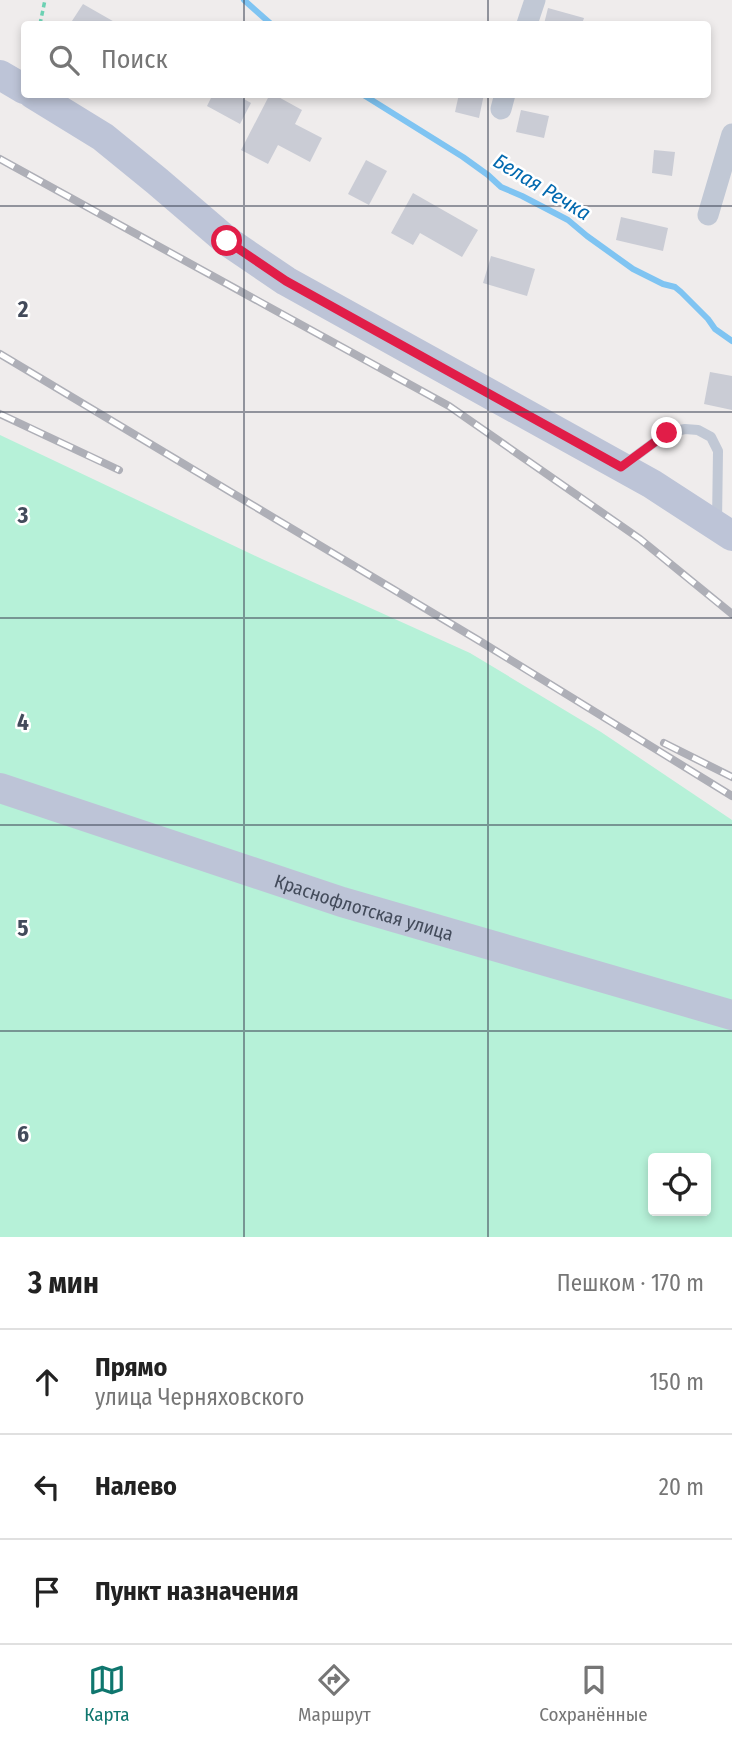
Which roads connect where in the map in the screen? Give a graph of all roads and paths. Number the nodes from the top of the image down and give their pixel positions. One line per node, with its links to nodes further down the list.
1 (45, 0): 3 (path)
2 (535, 0): 4 (street)
3 (41, 21)
4 (528, 21)
5 (0, 75): 6 (main road)
6 (21, 87)
7 (39, 98): 10 (main road)
8 (732, 134): 9 (street)
9 (708, 215)
10 (621, 467): 11 (main road); 11 (lane)
11 (724, 531)
12 (0, 788): 13 (main road, Краснофлотская улица)
13 (732, 1014)

